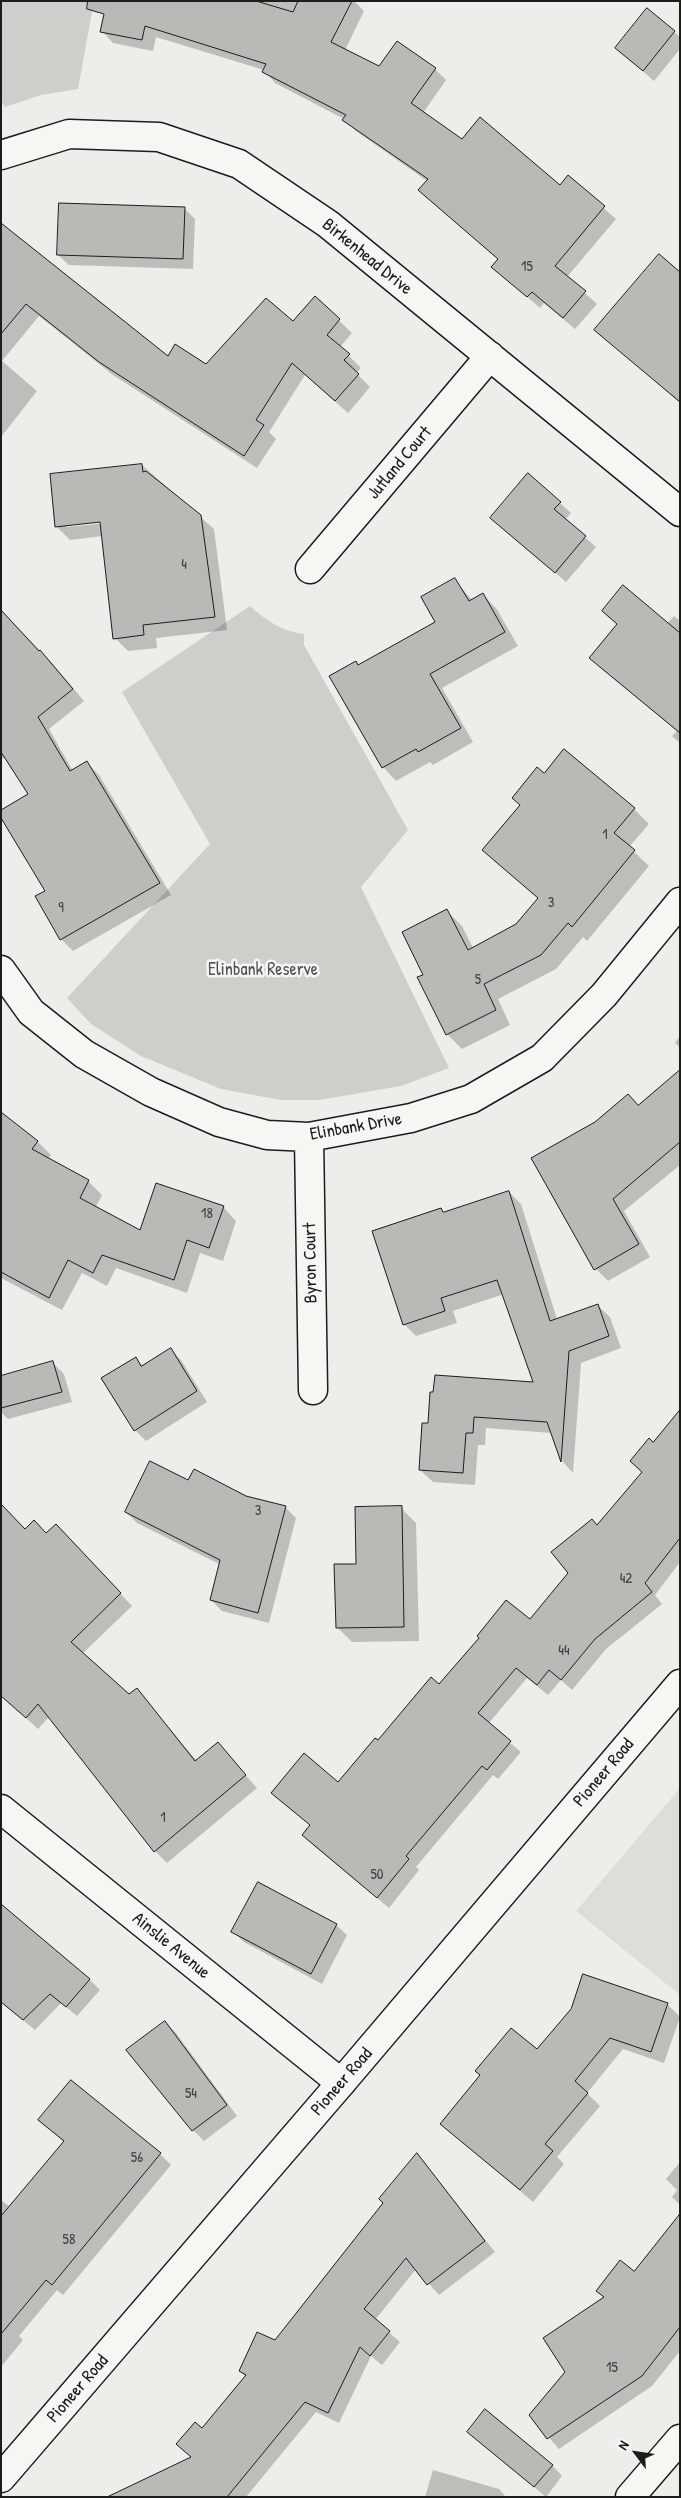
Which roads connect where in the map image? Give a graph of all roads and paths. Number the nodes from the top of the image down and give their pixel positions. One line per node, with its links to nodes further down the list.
1 (1, 155): 2 (street, Birkenhead Drive)
2 (490, 356): 3 (street, Birkenhead Drive); 4 (street, Jutland Court)
3 (680, 512)
4 (310, 569)
5 (680, 902): 7 (street, Elinbank Drive)
6 (1, 970): 7 (street, Elinbank Drive)
7 (309, 1137): 8 (street, Byron Court)
8 (313, 1390)
9 (680, 1684): 11 (street, Pioneer Road)
10 (1, 1809): 11 (street, Ainslie Avenue)
11 (342, 2083): 13 (street, Pioneer Road)
12 (680, 2439): 14 (street)
13 (1, 2478)
14 (630, 2497)

